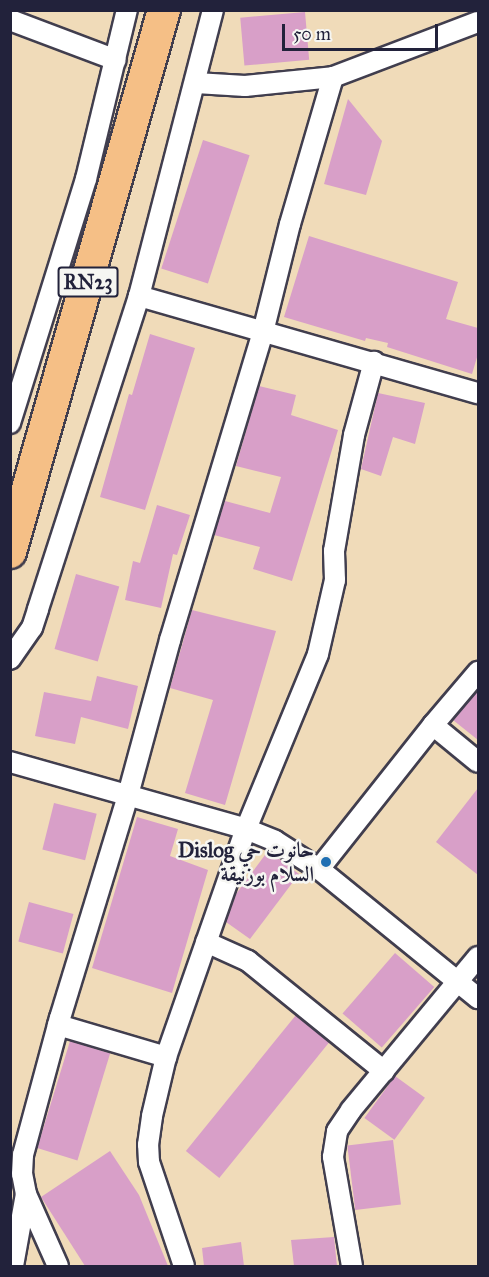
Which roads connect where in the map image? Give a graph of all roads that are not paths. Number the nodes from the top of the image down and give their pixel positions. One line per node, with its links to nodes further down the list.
1 (127, 10): 6 (street)
2 (164, 10): 14 (main road, RN23)
3 (213, 10): 8 (street)
4 (12, 19): 6 (street)
5 (478, 22): 7 (street)
6 (116, 60): 13 (street)
7 (333, 77): 8 (street); 10 (street)
8 (196, 83): 9 (street)
9 (139, 296): 10 (street); 15 (street)
10 (263, 332): 11 (street); 20 (street)
11 (374, 362): 12 (street); 21 (street)
12 (478, 393)
13 (10, 423)
14 (10, 552)
15 (10, 659)
16 (478, 672): 17 (street)
17 (433, 725): 19 (street); 22 (street)
18 (10, 762): 20 (street)
19 (478, 762)
20 (128, 795): 21 (street); 27 (street)
21 (246, 829): 22 (street); 23 (street)
22 (319, 870): 25 (street)
23 (206, 942): 28 (street); 29 (street)
24 (478, 957): 25 (street)
25 (459, 981): 26 (street); 29 (street)
26 (478, 998)
27 (58, 1025): 28 (street); 30 (street)
28 (166, 1057): 33 (street)
29 (384, 1071): 34 (street)
30 (26, 1194): 31 (street); 32 (street)
31 (13, 1266)
32 (58, 1266)
33 (184, 1266)
34 (352, 1266)

